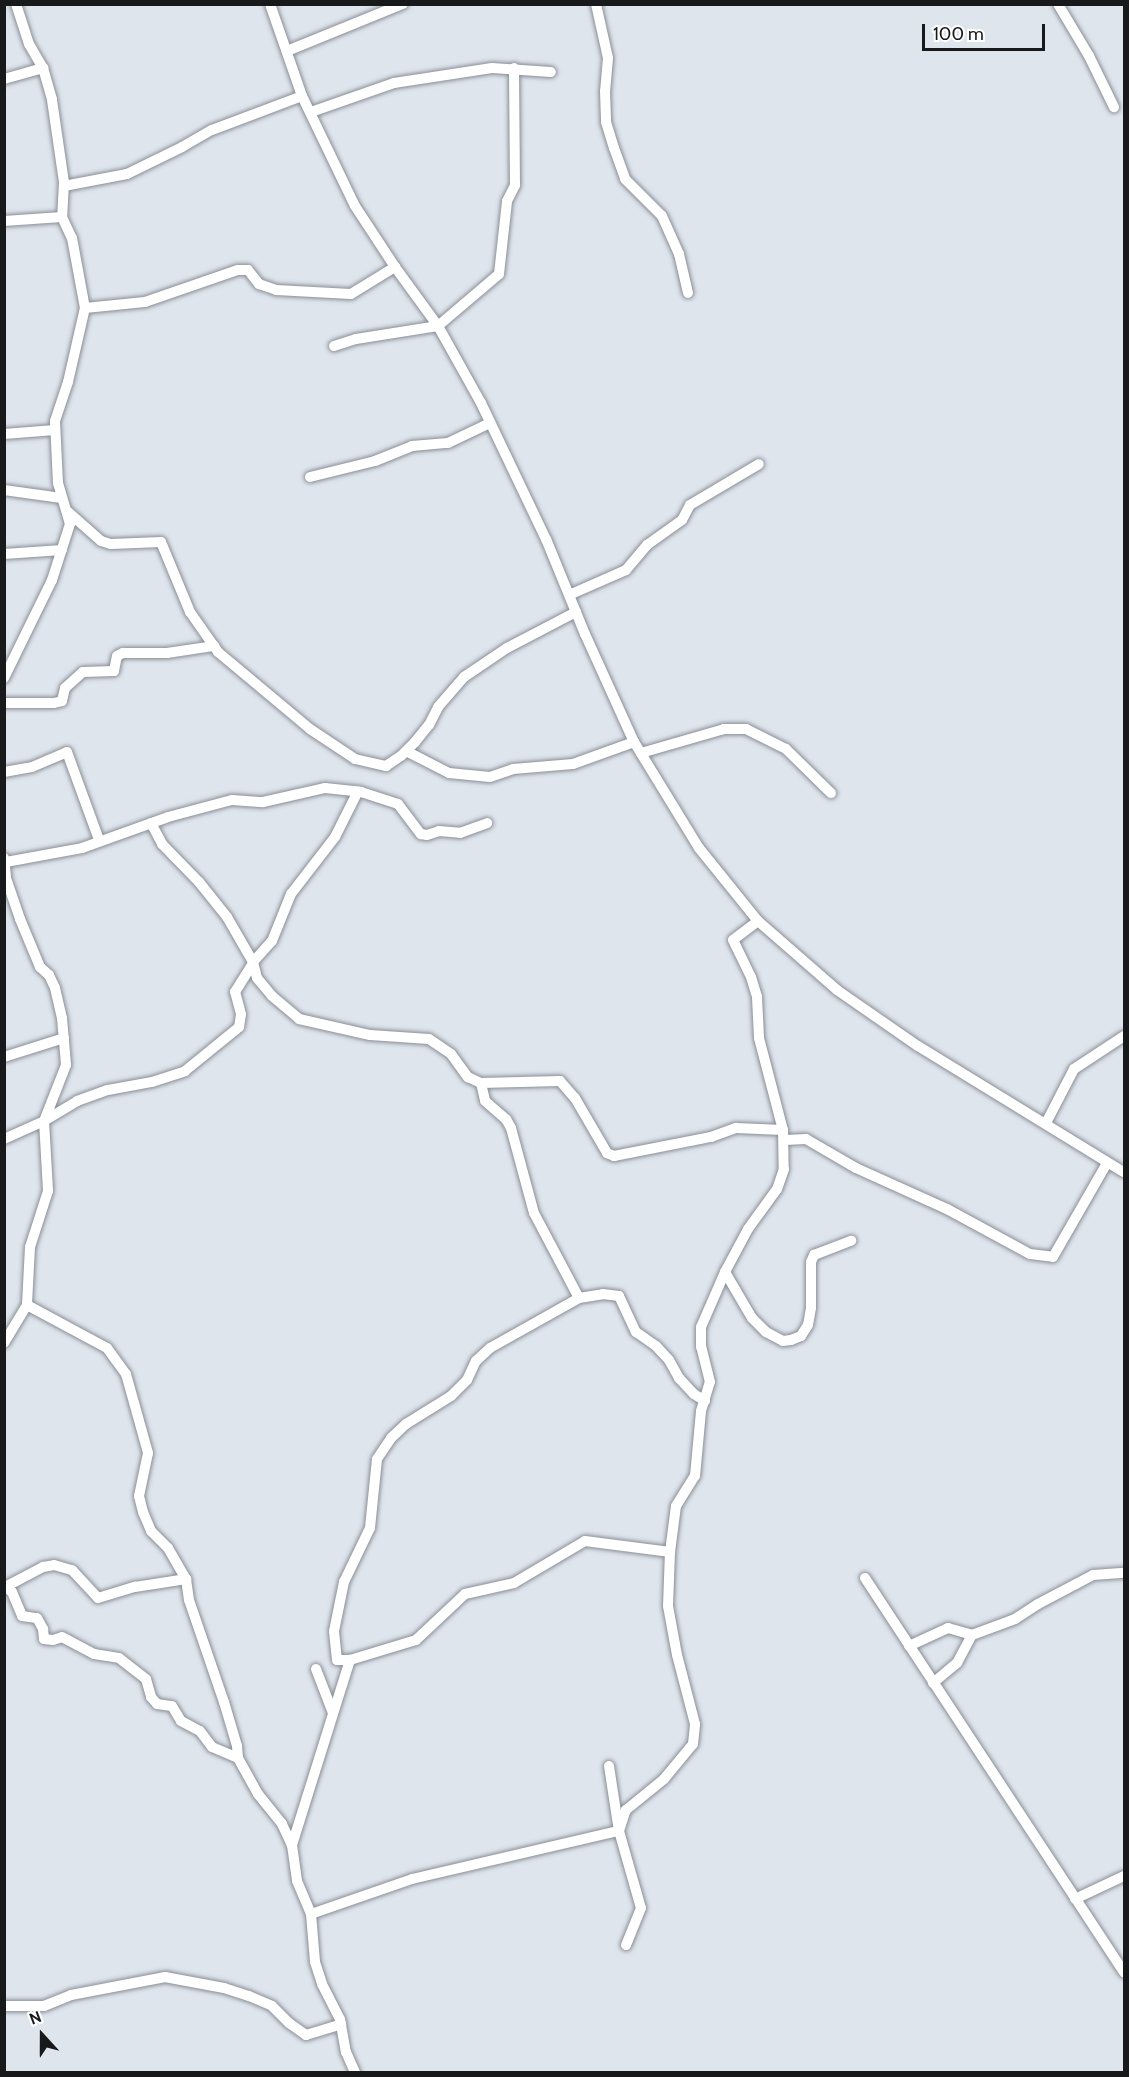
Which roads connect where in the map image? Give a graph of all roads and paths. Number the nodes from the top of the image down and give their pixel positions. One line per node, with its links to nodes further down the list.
1 (16, 4): 7 (street)
2 (270, 4): 6 (street)
3 (403, 4): 6 (street)
4 (596, 4): 18 (street)
5 (1058, 4): 12 (street)
6 (287, 51): 11 (street)
7 (44, 68): 10 (street); 14 (street)
8 (514, 68): 9 (street); 13 (street); 20 (street)
9 (551, 72)
10 (4, 80)
11 (302, 96): 13 (street); 14 (street)
12 (1114, 107)
13 (311, 112): 17 (street)
14 (64, 186): 15 (street)
15 (62, 217): 16 (street); 19 (street)
16 (4, 221)
17 (395, 267): 19 (street); 20 (street)
18 (688, 293)
19 (85, 308): 23 (street)
20 (438, 326): 21 (street); 22 (street)
21 (334, 346)
22 (490, 423): 26 (street); 32 (street)
23 (55, 430): 24 (street); 28 (street)
24 (4, 434)
25 (759, 464): 32 (street)
26 (310, 477)
27 (4, 490): 28 (street)
28 (61, 498): 29 (street)
29 (67, 511): 30 (street); 34 (street)
30 (62, 550): 31 (street); 35 (street)
31 (4, 554)
32 (569, 595): 33 (street)
33 (576, 612): 37 (street); 38 (street)
34 (214, 646): 36 (street); 38 (street)
35 (4, 678)
36 (4, 703)
37 (634, 742): 38 (street); 39 (street)
38 (406, 752)
39 (641, 753): 42 (street); 48 (street)
40 (4, 772): 45 (street)
41 (358, 791): 43 (street); 44 (street); 49 (street)
42 (831, 793)
43 (151, 823): 45 (street); 49 (street)
44 (487, 823)
45 (99, 840): 46 (street)
46 (5, 864): 47 (street)
47 (9, 902): 51 (street)
48 (758, 921): 55 (street); 56 (street)
49 (253, 964): 53 (street); 54 (street)
50 (1125, 1036): 55 (street)
51 (64, 1038): 52 (street); 54 (street)
52 (4, 1057)
53 (482, 1083): 56 (street); 62 (street)
54 (44, 1121): 57 (street); 63 (street)
55 (1046, 1123): 58 (street)
56 (784, 1135): 58 (street); 61 (street)
57 (4, 1139)
58 (1107, 1162): 59 (street)
59 (1125, 1172)
60 (851, 1241): 61 (street)
61 (725, 1272): 65 (street)
62 (579, 1298): 65 (street); 73 (street)
63 (27, 1305): 64 (street); 69 (street)
64 (4, 1343)
65 (705, 1401): 66 (street)
66 (670, 1552): 73 (street); 79 (street)
67 (1125, 1573): 71 (street)
68 (865, 1578): 72 (street)
69 (186, 1579): 70 (street); 77 (street)
70 (6, 1586): 77 (street)
71 (972, 1635): 72 (street); 75 (street)
72 (909, 1646): 75 (street)
73 (350, 1660): 76 (street)
74 (316, 1669): 76 (street)
75 (933, 1683): 82 (street)
76 (333, 1713): 80 (street)
77 (238, 1758): 80 (street)
78 (609, 1766): 79 (street)
79 (619, 1831): 83 (street); 84 (street)
80 (292, 1845): 83 (street)
81 (1125, 1876): 82 (street)
82 (1075, 1899): 85 (street)
83 (311, 1914): 87 (street)
84 (626, 1945)
85 (1125, 1972)
86 (4, 2006): 87 (street)
87 (341, 2024): 88 (street)
88 (355, 2073)

